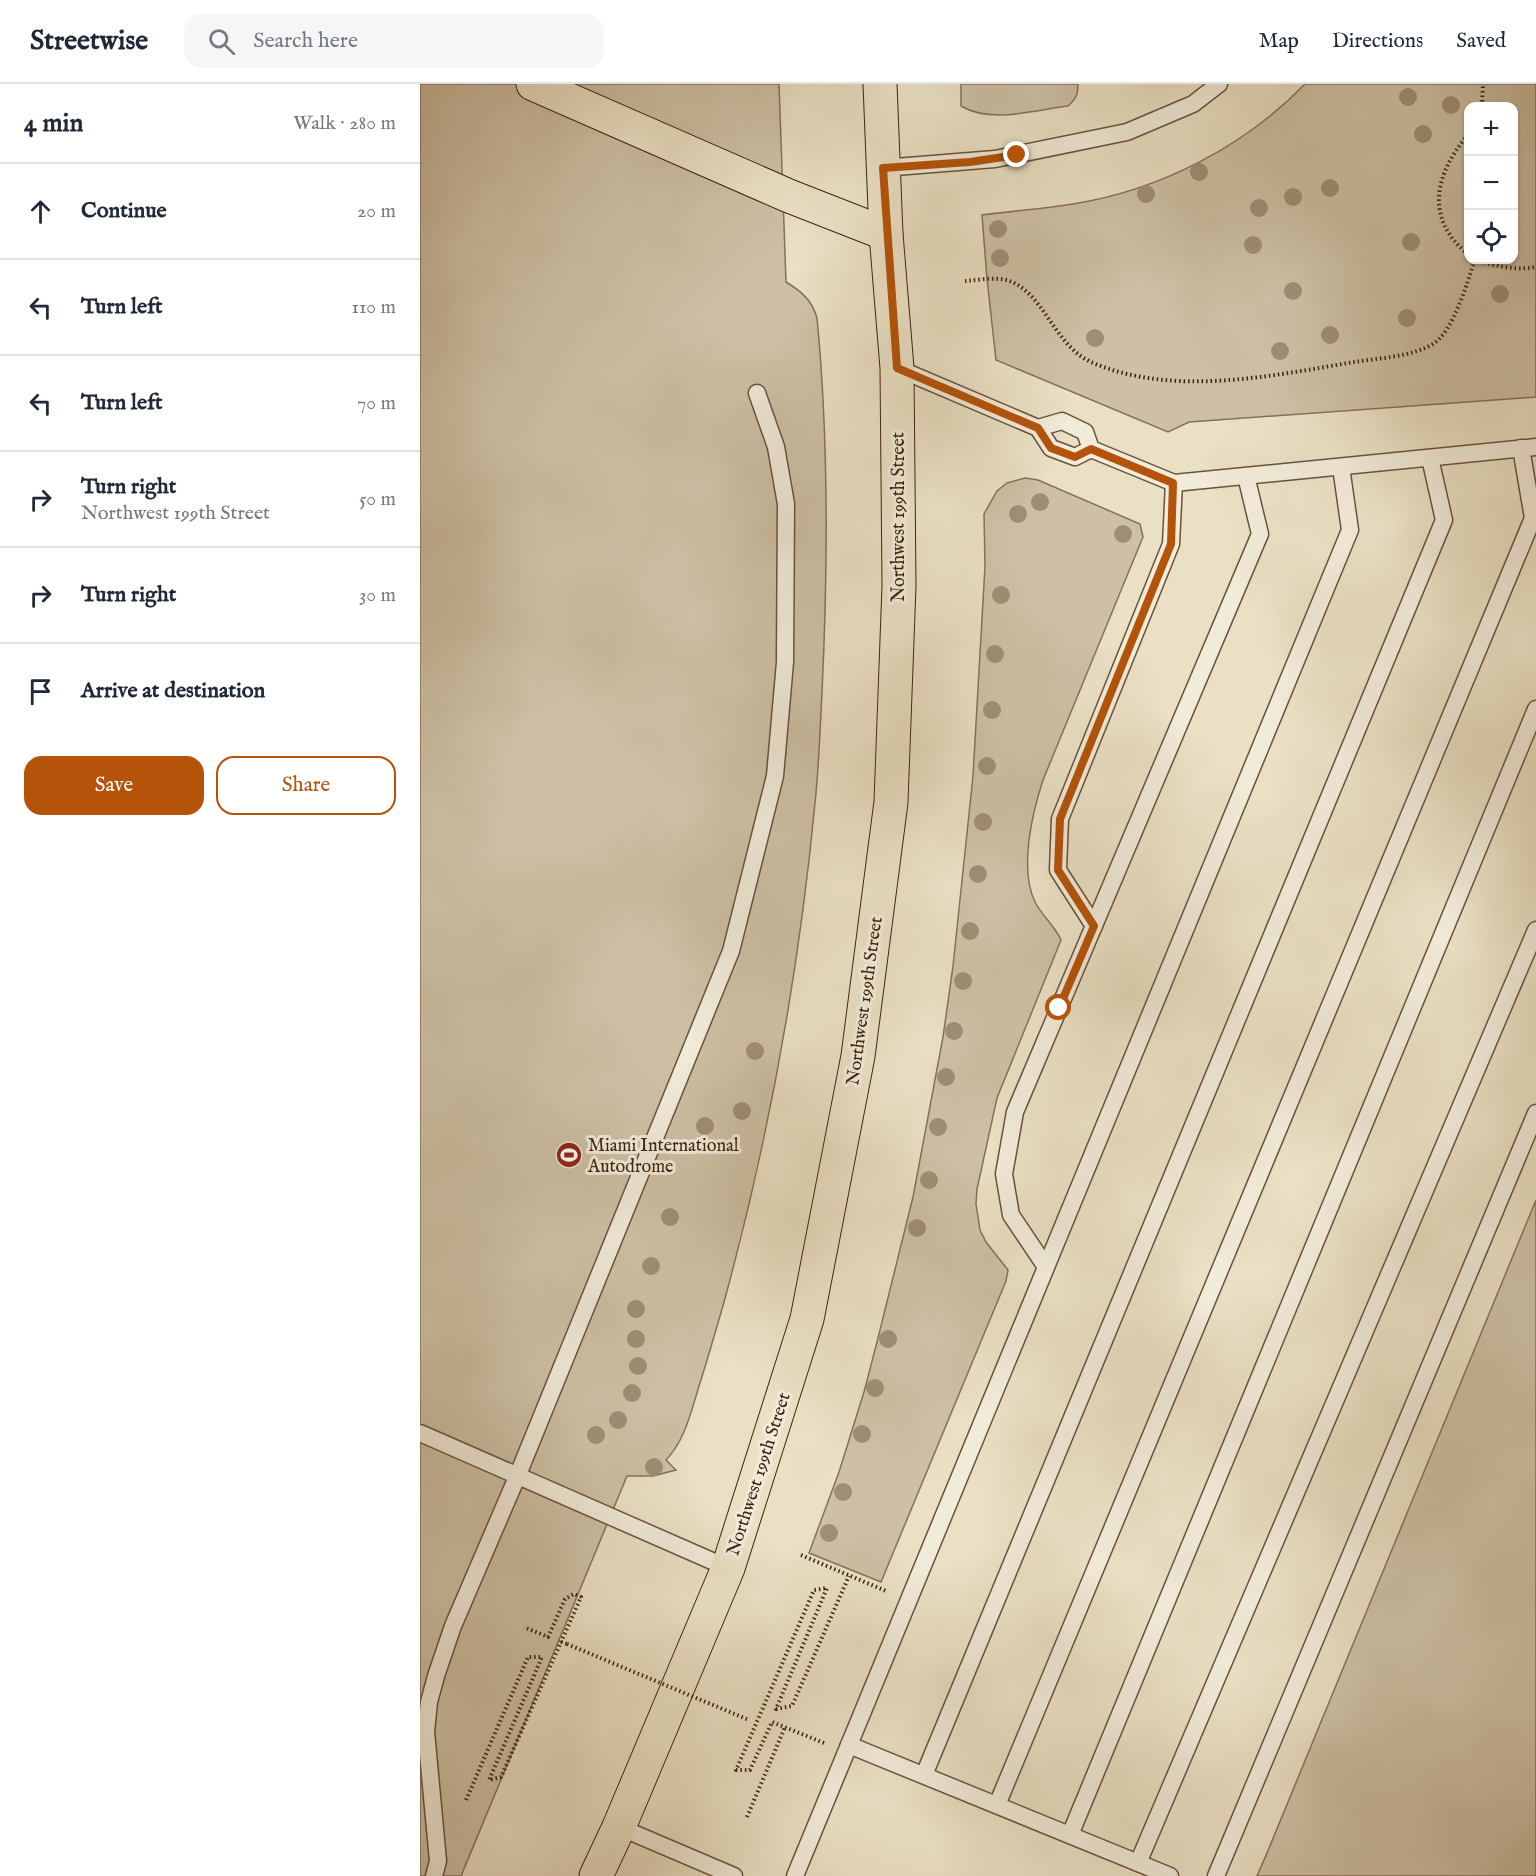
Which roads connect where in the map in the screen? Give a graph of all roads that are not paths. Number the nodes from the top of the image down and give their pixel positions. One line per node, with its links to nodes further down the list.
1 (532, 84): 5 (main road)
2 (880, 84): 4 (main road, Northwest 199th Street)
3 (1219, 84): 4 (lane)
4 (883, 168): 5 (main road, Northwest 199th Street)
5 (886, 234): 6 (main road, Northwest 199th Street)
6 (897, 368): 8 (lane); 22 (main road, Northwest 199th Street)
7 (757, 393): 21 (lane)
8 (1038, 428): 10 (lane); 10 (lane)
9 (1529, 448): 11 (lane); 25 (lane)
10 (1091, 449): 14 (lane)
11 (1430, 458): 12 (lane); 24 (lane)
12 (1341, 467): 13 (lane); 19 (lane)
13 (1246, 476): 14 (lane); 16 (lane)
14 (1173, 483): 16 (lane)
15 (1536, 709): 27 (lane)
16 (1094, 926): 19 (lane)
17 (1536, 930): 28 (lane)
18 (1536, 1113): 34 (lane)
19 (1046, 1267): 23 (lane)
20 (420, 1432): 21 (lane)
21 (517, 1476): 22 (lane); 29 (lane)
22 (728, 1568): 26 (main road, Northwest 199th Street)
23 (849, 1745): 24 (lane); 32 (lane)
24 (924, 1775): 25 (lane)
25 (996, 1805): 27 (lane)
26 (619, 1827): 30 (main road, Northwest 199th Street); 31 (lane)
27 (1070, 1835): 28 (lane)
28 (1138, 1863): 33 (lane)
29 (434, 1876)
30 (596, 1876)
31 (734, 1876)
32 (795, 1876)
33 (1170, 1876)
34 (1216, 1876)

